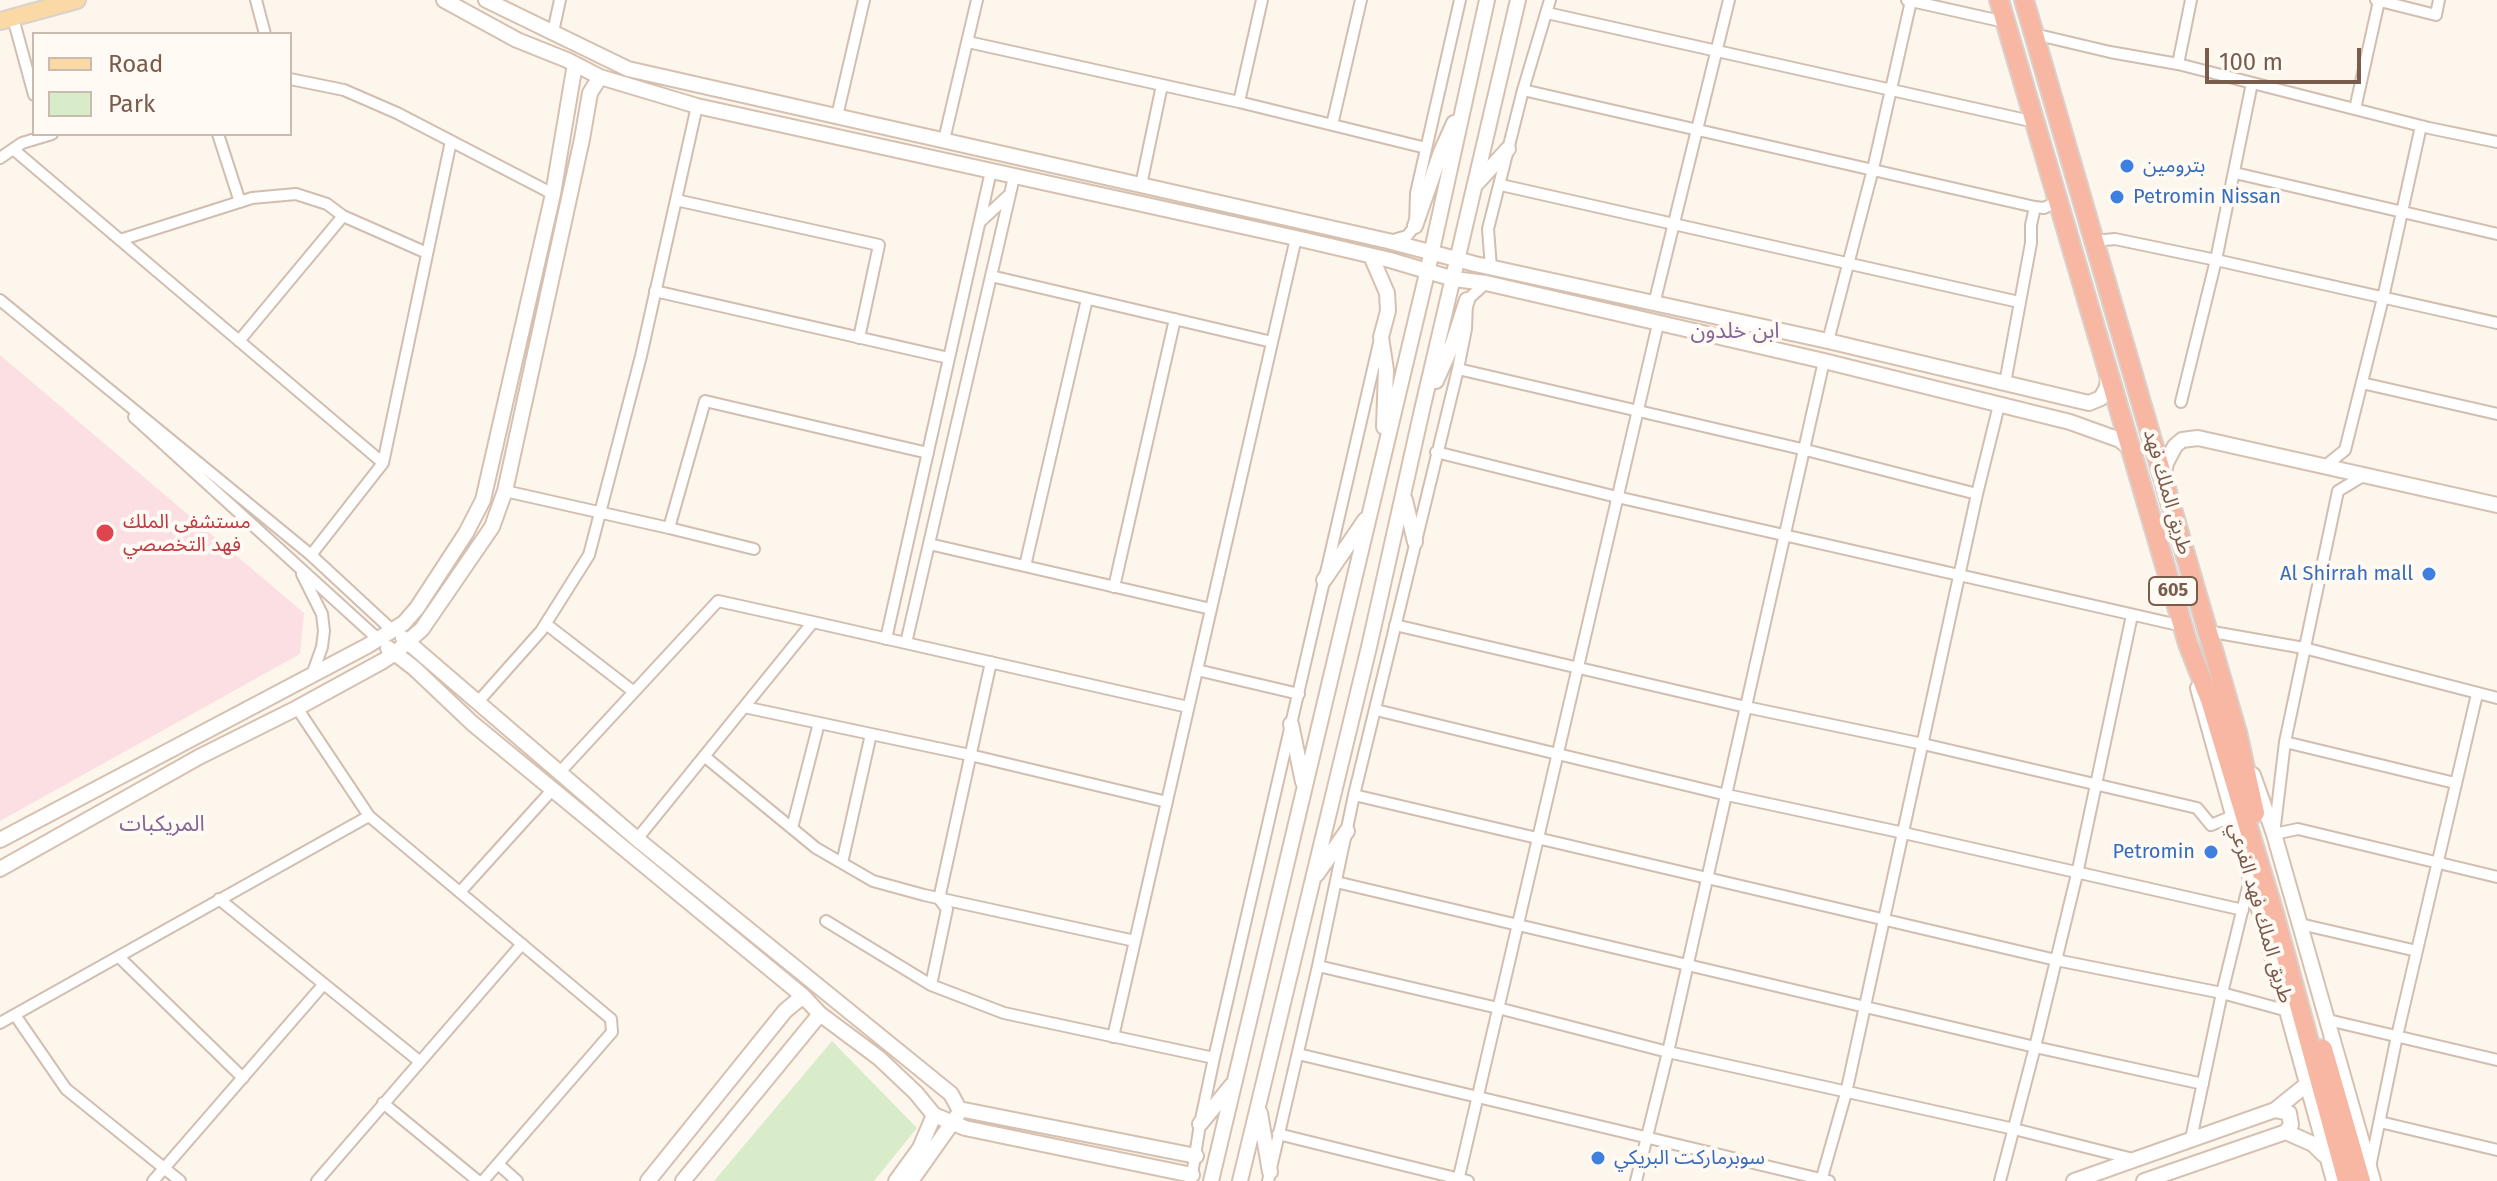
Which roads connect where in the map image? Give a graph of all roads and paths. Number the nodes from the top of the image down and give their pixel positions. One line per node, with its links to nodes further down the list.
1 (77, 0): 23 (main road)
2 (256, 0): 26 (street)
3 (444, 0): 31 (street)
4 (486, 0): 27 (street)
5 (560, 0): 27 (street)
6 (864, 0): 44 (street)
7 (977, 0): 29 (street)
8 (1262, 0): 41 (street)
9 (1361, 0): 46 (street)
10 (1460, 0): 54 (street)
11 (1479, 0): 25 (street)
12 (1487, 0): 25 (street)
13 (1518, 0): 62 (street)
14 (1550, 0): 22 (street)
15 (1729, 0): 30 (street)
16 (1999, 0): 24 (highway, طريق الملك فهد / 605)
17 (2024, 0): 28 (highway, طريق الملك فهد / 605)
18 (2191, 0): 32 (street)
19 (2439, 0): 21 (street)
20 (1909, 1): 24 (street); 38 (street)
21 (2377, 1): 43 (street)
22 (1547, 13): 30 (street); 39 (street)
23 (7, 19): 37 (street)
24 (2005, 22): 45 (highway, طريق الملك فهد / 605)
25 (1481, 28): 40 (street)
26 (264, 32)
27 (553, 32): 44 (street)
28 (2034, 34): 32 (street); 80 (highway, طريق الملك فهد / 605)
29 (968, 42): 36 (street); 51 (street)
30 (1717, 49): 38 (street); 48 (street)
31 (575, 64): 33 (street); 65 (street)
32 (2178, 64): 35 (street)
33 (600, 77): 42 (street); 130 (street)
34 (292, 79): 52 (street)
35 (2252, 83): 43 (street); 60 (street)
36 (1162, 85): 41 (street); 63 (street)
37 (32, 89)
38 (1891, 89): 45 (street); 58 (street)
39 (1523, 90): 48 (street); 56 (street)
40 (1467, 93): 75 (street); 82 (street)
41 (1239, 102): 46 (street)
42 (697, 106): 59 (street); 67 (street)
43 (2355, 109): 47 (street)
44 (837, 116): 51 (street)
45 (2035, 122): 68 (highway, طريق الملك فهد / 605)
46 (1332, 125): 54 (street)
47 (2421, 126): 53 (street); 71 (street)
48 (1698, 130): 58 (street); 74 (street)
49 (44, 136): 55 (street)
50 (219, 136): 69 (street)
51 (944, 140): 63 (street)
52 (451, 141): 65 (street); 81 (street)
53 (2497, 142)
54 (1426, 148): 75 (street)
55 (13, 149): 57 (street); 78 (street)
56 (1508, 149): 62 (street); 64 (street)
57 (0, 158)
58 (1873, 169): 70 (street); 86 (street)
59 (991, 171): 61 (street); 73 (street)
60 (2235, 173): 71 (street); 85 (street)
61 (1014, 177): 66 (street); 77 (street)
62 (1477, 184): 84 (street)
63 (1141, 185): 79 (street)
64 (1501, 185): 74 (street); 87 (street)
65 (553, 194): 153 (street)
66 (1010, 194): 73 (street); 89 (street)
67 (676, 200): 92 (street); 103 (street)
68 (2058, 201): 70 (street); 109 (highway, طريق الملك فهد / 605)
69 (240, 202): 72 (street); 78 (street)
70 (2035, 207): 97 (street)
71 (2403, 211): 76 (street); 93 (street)
72 (343, 216): 81 (street); 104 (street)
73 (980, 222): 107 (street)
74 (1675, 225): 86 (street); 98 (street)
75 (1415, 226): 79 (street)
76 (2497, 234)
77 (1296, 238): 83 (street); 106 (street)
78 (120, 240): 104 (street)
79 (1388, 241): 82 (street)
80 (2094, 241): 85 (street); 129 (highway, طريق الملك فهد / 605)
81 (427, 253): 126 (street)
82 (1432, 254): 84 (street); 88 (street)
83 (1371, 256): 88 (street); 102 (street)
84 (1459, 259): 87 (street); 90 (street)
85 (2216, 260): 93 (street); 115 (street)
86 (1849, 263): 97 (street); 105 (street)
87 (1491, 268): 98 (street)
88 (1427, 273): 90 (street); 125 (street)
89 (991, 276): 94 (street); 140 (street)
90 (1454, 279): 91 (street); 117 (street)
91 (1486, 283): 96 (street); 101 (street)
92 (655, 291): 103 (street); 136 (street)
93 (2383, 298): 100 (street); 113 (street)
94 (1087, 299): 99 (street); 143 (street)
95 (0, 300): 111 (street)
96 (1467, 300): 110 (street); 117 (street)
97 (2019, 302): 112 (street)
98 (1654, 304): 105 (street)
99 (1175, 319): 106 (street); 147 (street)
100 (2497, 323)
101 (1658, 324): 108 (street); 118 (street)
102 (1381, 337): 125 (street); 146 (street)
103 (859, 338): 107 (street)
104 (239, 341): 126 (street)
105 (1828, 341): 112 (street)
106 (1272, 342): 148 (street)
107 (949, 358): 124 (street)
108 (1824, 361): 116 (street); 122 (street)
109 (2108, 367): 114 (street); 121 (highway, طريق الملك فهد / 605)
110 (1458, 369): 118 (street); 123 (street)
111 (90, 374): 142 (street); 144 (street)
112 (2005, 383): 114 (street)
113 (2362, 383): 119 (street); 127 (street)
114 (2076, 400): 120 (street)
115 (2181, 402)
116 (1999, 405): 120 (street); 132 (street)
117 (1422, 410): 131 (street)
118 (1639, 410): 122 (street); 133 (street)
119 (2497, 414)
120 (2070, 422): 121 (street)
121 (2131, 449): 155 (highway, طريق الملك فهد / 605)
122 (1806, 450): 132 (street); 138 (street)
123 (1436, 452): 133 (street); 139 (street)
124 (928, 453): 137 (street); 156 (street)
125 (1383, 457): 135 (street)
126 (383, 463): 142 (street)
127 (2324, 467): 128 (street); 129 (street)
128 (2363, 476): 134 (street); 160 (street)
129 (2163, 478): 154 (highway, طريق الملك فهد / 605)
130 (505, 491): 136 (street); 158 (street)
131 (1404, 494): 139 (street); 211 (street)
132 (1977, 494): 145 (street)
133 (1617, 497): 138 (street); 163 (street)
134 (2497, 505)
135 (1370, 513): 146 (street); 191 (street)
136 (599, 514): 137 (street); 151 (street)
137 (669, 528): 141 (street)
138 (1785, 535): 145 (street); 173 (street)
139 (1415, 542): 152 (street)
140 (929, 544): 143 (street); 159 (street)
141 (754, 549)
142 (311, 555): 153 (street)
143 (1025, 566): 147 (street)
144 (299, 568): 157 (street); 165 (street)
145 (1960, 576): 149 (street); 182 (street)
146 (1324, 580): 167 (street)
147 (1114, 587): 148 (street)
148 (1211, 609): 164 (street)
149 (2132, 615): 155 (street); 189 (street)
150 (813, 622): 156 (street); 166 (street); 171 (street)
151 (546, 624): 166 (street); 170 (street)
152 (1395, 625): 163 (street); 175 (street)
153 (393, 631): 157 (street); 158 (street)
154 (2207, 631): 160 (street); 179 (highway, طريق الملك فهد / 605)
155 (2186, 635): 196 (street, طريق الملك فهد الفرعي); 293 (highway, طريق الملك فهد / 605)
156 (886, 639): 159 (street)
157 (379, 640): 161 (street); 165 (street)
158 (408, 643): 161 (street); 170 (street)
159 (906, 643): 162 (street)
160 (2304, 648): 168 (street); 181 (street)
161 (395, 653): 174 (street); 190 (street)
162 (991, 662): 172 (street); 184 (street)
163 (1577, 668): 173 (street); 183 (street)
164 (1197, 670): 167 (street); 172 (street)
165 (311, 676): 176 (street)
166 (634, 692): 187 (street)
167 (1299, 694): 178 (street)
168 (2477, 694): 169 (street); 188 (street)
169 (2497, 698)
170 (477, 703): 187 (street)
171 (744, 707): 177 (street); 185 (street)
172 (1188, 707): 194 (street)
173 (1746, 707): 182 (street); 193 (street)
174 (297, 708): 186 (street); 195 (street)
175 (1376, 710): 183 (street); 192 (street)
176 (235, 716): 186 (street); 203 (street)
177 (819, 723): 180 (street); 197 (street)
178 (1291, 724): 191 (street); 244 (street)
179 (2237, 732): 200 (street, طريق الملك فهد الفرعي); 273 (highway, طريق الملك فهد / 605)
180 (871, 734): 184 (street); 204 (street)
181 (2285, 742): 188 (street); 200 (street)
182 (1923, 744): 189 (street); 199 (street)
183 (1558, 754): 193 (street); 202 (street)
184 (970, 755): 194 (street); 215 (street)
185 (704, 756): 197 (street); 201 (street)
186 (199, 757): 206 (street)
187 (559, 773): 201 (street)
188 (2455, 783): 205 (street)
189 (2096, 785): 196 (street); 207 (street)
190 (553, 789): 213 (street); 231 (street)
191 (1304, 789): 248 (street)
192 (1354, 795): 198 (street); 202 (street)
193 (1727, 795): 199 (street); 210 (street)
194 (1167, 802): 221 (street)
195 (369, 816): 213 (street); 214 (street)
196 (2233, 816): 208 (street, طريق الملك فهد الفرعي)
197 (792, 828): 204 (street)
198 (1347, 831): 211 (street); 212 (street)
199 (1904, 833): 207 (street); 217 (street)
200 (2274, 834): 205 (street); 219 (street, طريق الملك فهد الفرعي)
201 (637, 839): 255 (street)
202 (1538, 839): 210 (street); 220 (street)
203 (0, 840)
204 (842, 863): 215 (street)
205 (2437, 863): 209 (street); 223 (street)
206 (0, 869)
207 (2077, 874): 216 (street); 225 (street)
208 (2251, 877): 216 (street); 234 (street, طريق الملك فهد الفرعي)
209 (2497, 877)
210 (1707, 879): 217 (street); 226 (street)
211 (1312, 881): 254 (street)
212 (1336, 882): 220 (street); 227 (street)
213 (460, 892): 222 (street)
214 (219, 899): 224 (street); 228 (street)
215 (939, 899): 221 (street); 229 (street)
216 (2243, 910): 230 (street)
217 (1884, 920): 225 (street); 232 (street)
218 (826, 921): 229 (street)
219 (2300, 924): 223 (street); 237 (street, طريق الملك فهد الفرعي)
220 (1518, 926): 226 (street); 233 (street)
221 (1135, 941): 240 (street)
222 (522, 944): 246 (street); 270 (street)
223 (2417, 951): 239 (street)
224 (119, 957): 236 (street); 247 (street)
225 (2056, 960): 230 (street); 241 (street)
226 (1688, 965): 232 (street); 242 (street)
227 (1318, 966): 233 (street); 243 (street)
228 (323, 985): 246 (street); 247 (street)
229 (931, 985): 240 (street)
230 (2222, 993): 234 (street); 249 (street)
231 (803, 996): 235 (street); 282 (street)
232 (1865, 1007): 241 (street); 251 (street)
233 (1498, 1008): 242 (street); 252 (street)
234 (2288, 1011): 250 (street, طريق الملك فهد الفرعي)
235 (820, 1014): 257 (street); 283 (street)
236 (15, 1015): 238 (street); 271 (street)
237 (2328, 1020): 239 (street); 273 (street, طريق الملك فهد الفرعي)
238 (0, 1023)
239 (2397, 1036): 245 (street); 258 (street)
240 (1113, 1037): 244 (street)
241 (2035, 1047): 249 (street); 261 (street)
242 (1668, 1052): 251 (street); 264 (street)
243 (1298, 1054): 252 (street); 263 (street)
244 (1214, 1058): 260 (street)
245 (2497, 1060)
246 (419, 1061): 253 (street)
247 (243, 1078): 271 (street)
248 (1235, 1081): 260 (street); 286 (street)
249 (2203, 1084): 265 (street)
250 (2306, 1085): 256 (street); 268 (street, طريق الملك فهد الفرعي)
251 (1846, 1093): 261 (street); 276 (street)
252 (1478, 1097): 264 (street); 275 (street)
253 (383, 1103): 279 (street); 280 (street)
254 (1258, 1105): 272 (street); 287 (street)
255 (959, 1109): 259 (street); 267 (street)
256 (2275, 1110): 262 (street); 265 (street)
257 (934, 1115): 259 (street); 284 (street)
258 (2380, 1122): 266 (street); 273 (street)
259 (952, 1124): 274 (street); 285 (street)
260 (1200, 1124): 267 (street)
261 (2014, 1129): 269 (street); 289 (street)
262 (2286, 1132): 268 (street); 291 (street)
263 (1278, 1134): 272 (street); 275 (street)
264 (1648, 1137): 276 (street); 288 (street)
265 (2191, 1139): 269 (street)
266 (2497, 1150)
267 (1196, 1156): 274 (street)
268 (2327, 1157): 292 (street, طريق الملك فهد الفرعي)
269 (2133, 1159): 290 (street)
270 (498, 1164): 280 (street); 281 (street)
271 (165, 1168): 277 (street); 278 (street)
272 (1269, 1176)
273 (2368, 1177)
274 (1192, 1178)
275 (1461, 1180)
276 (1824, 1180)
277 (153, 1181)
278 (180, 1181)
279 (317, 1181)
280 (481, 1181)
281 (517, 1181)
282 (648, 1181)
283 (683, 1181)
284 (896, 1181)
285 (911, 1181)
286 (1211, 1181)
287 (1240, 1181)
288 (1636, 1181)
289 (2000, 1181)
290 (2074, 1181)
291 (2144, 1181)
292 (2334, 1181)
293 (2347, 1181)

